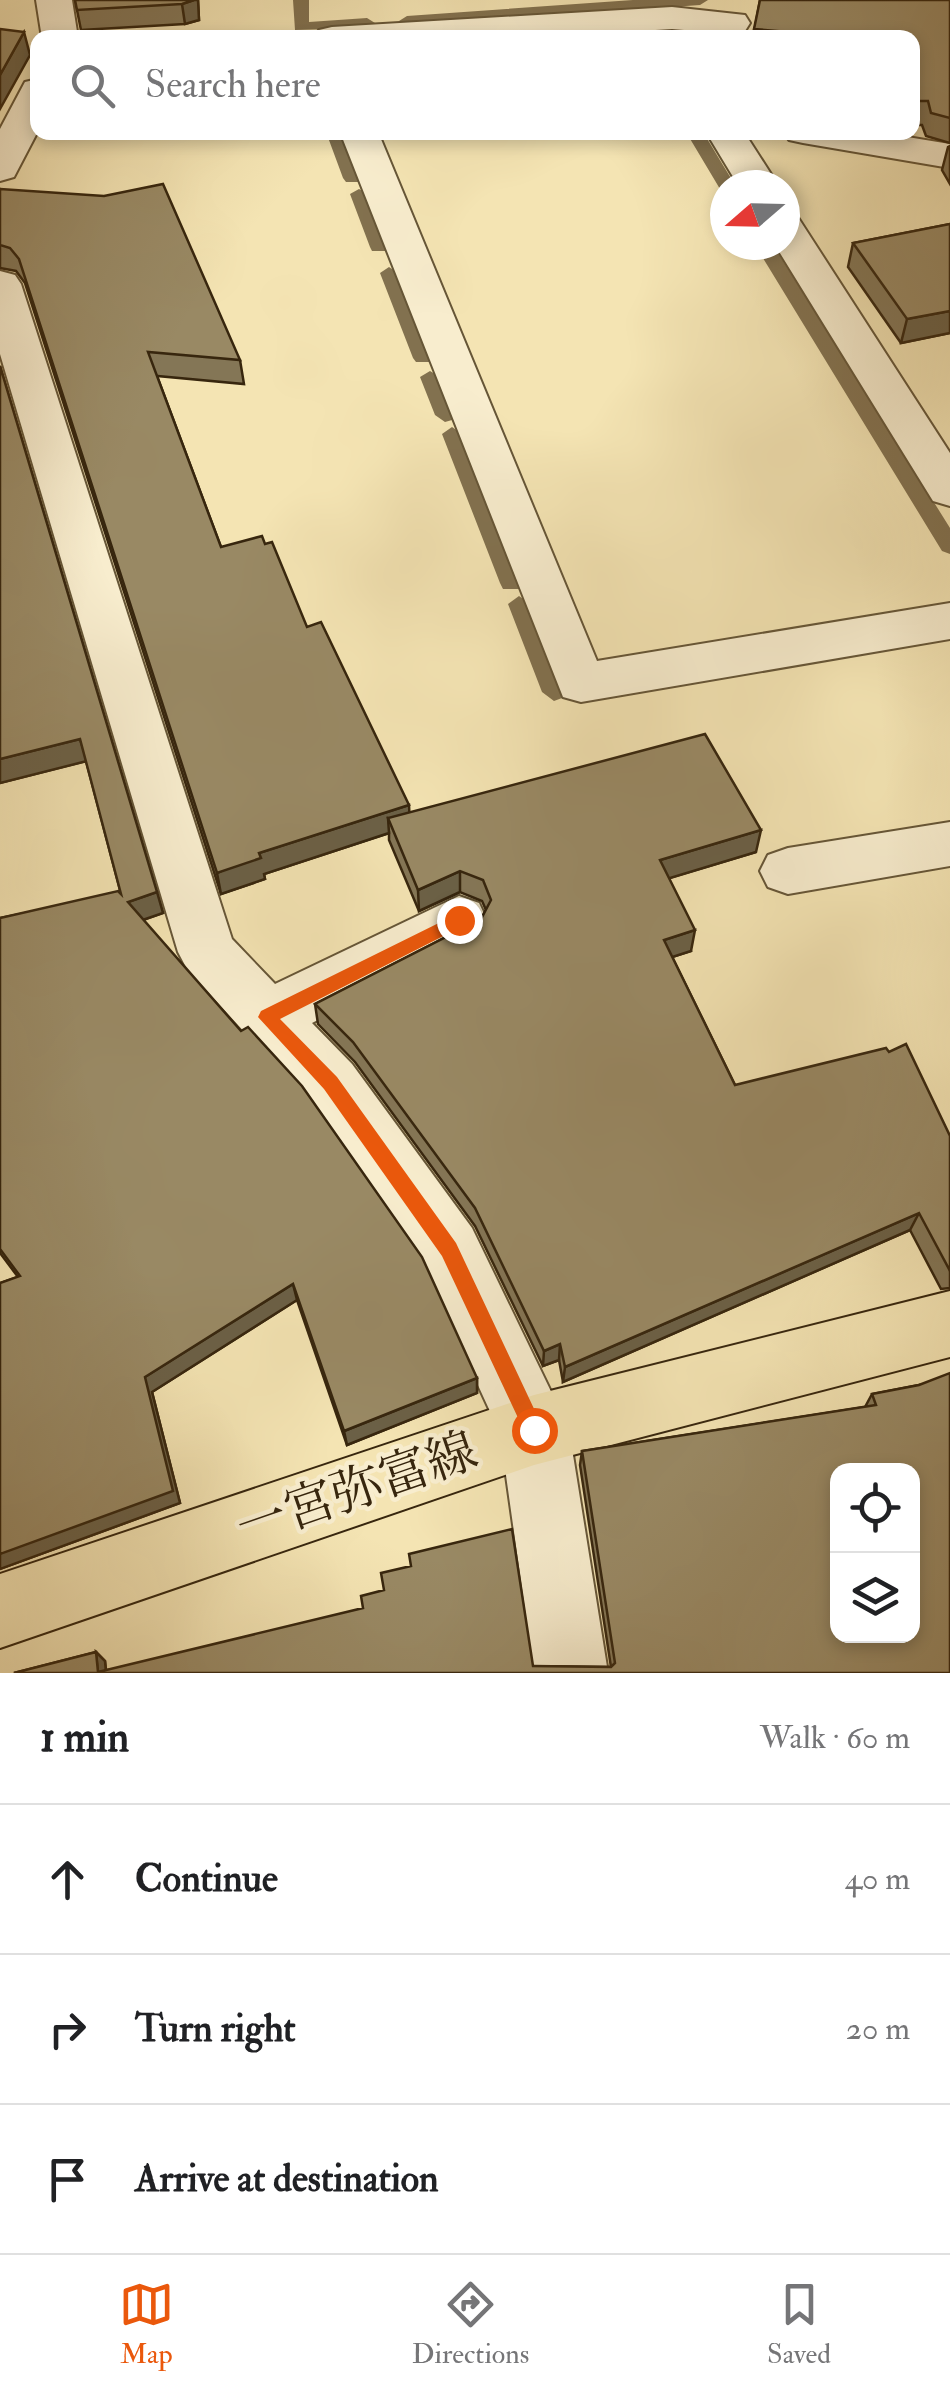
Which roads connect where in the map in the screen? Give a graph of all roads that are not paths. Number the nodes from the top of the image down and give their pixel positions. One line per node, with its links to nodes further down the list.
1 (54, 0): 3 (street)
2 (731, 20): 4 (street)
3 (59, 30)
4 (468, 30)
5 (30, 107): 10 (street)
6 (362, 140): 15 (street)
7 (730, 140): 11 (street)
8 (852, 140): 9 (street)
9 (950, 156)
10 (0, 169)
11 (749, 170)
12 (800, 252): 14 (street)
13 (0, 284): 19 (street)
14 (950, 490)
15 (950, 621)
16 (950, 844): 17 (street)
17 (788, 871)
18 (459, 920): 19 (street)
19 (267, 1017): 21 (street)
20 (950, 1324): 21 (main road, 一宮弥富線)
21 (534, 1430): 22 (main road, 一宮弥富線); 23 (street)
22 (0, 1610)
23 (572, 1673)

